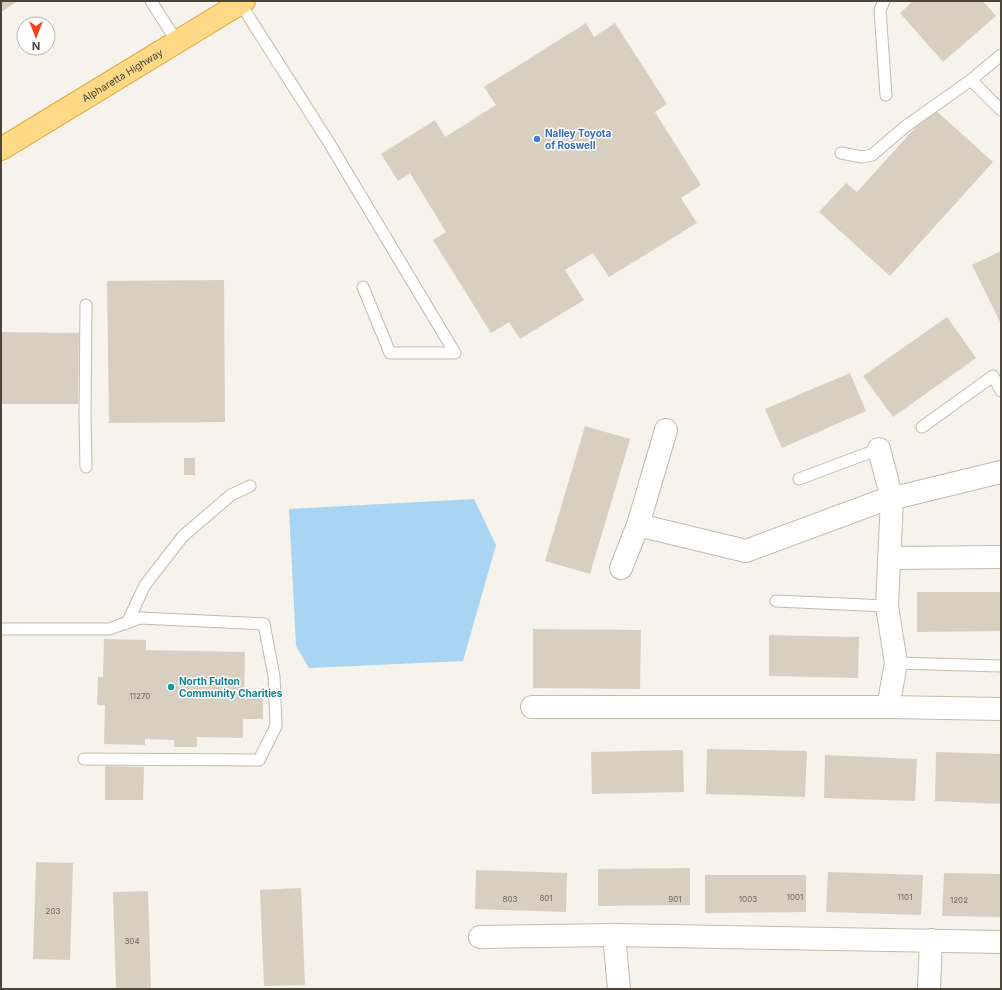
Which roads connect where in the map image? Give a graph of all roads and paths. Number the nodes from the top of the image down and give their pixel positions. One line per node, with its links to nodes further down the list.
1 (151, 1): 4 (lane)
2 (884, 1): 7 (lane)
3 (242, 2): 4 (highway, Alpharetta Highway); 11 (lane)
4 (177, 42): 9 (highway, Alpharetta Highway)
5 (1001, 55): 6 (lane)
6 (971, 80): 8 (lane); 10 (lane)
7 (886, 94)
8 (1001, 110)
9 (1, 149)
10 (841, 153)
11 (362, 288)
12 (86, 305): 17 (lane)
13 (1001, 391): 14 (lane)
14 (922, 427)
15 (666, 430): 22 (street)
16 (879, 449): 19 (lane); 21 (street)
17 (86, 467)
18 (1001, 472): 21 (street)
19 (799, 479)
20 (250, 486): 28 (lane)
21 (892, 499): 22 (street); 24 (street)
22 (638, 525): 25 (street)
23 (1001, 557): 24 (street)
24 (889, 558): 27 (street)
25 (621, 568)
26 (776, 601): 27 (lane)
27 (887, 606): 30 (street)
28 (127, 623): 29 (lane); 35 (lane)
29 (1, 629)
30 (896, 663): 31 (lane); 33 (street)
31 (1001, 666)
32 (532, 707): 33 (street)
33 (888, 707): 34 (street)
34 (1001, 709)
35 (84, 759)
36 (614, 935): 37 (street); 38 (street); 40 (street)
37 (480, 937)
38 (930, 940): 39 (street); 41 (street)
39 (1001, 942)
40 (619, 989)
41 (928, 989)

